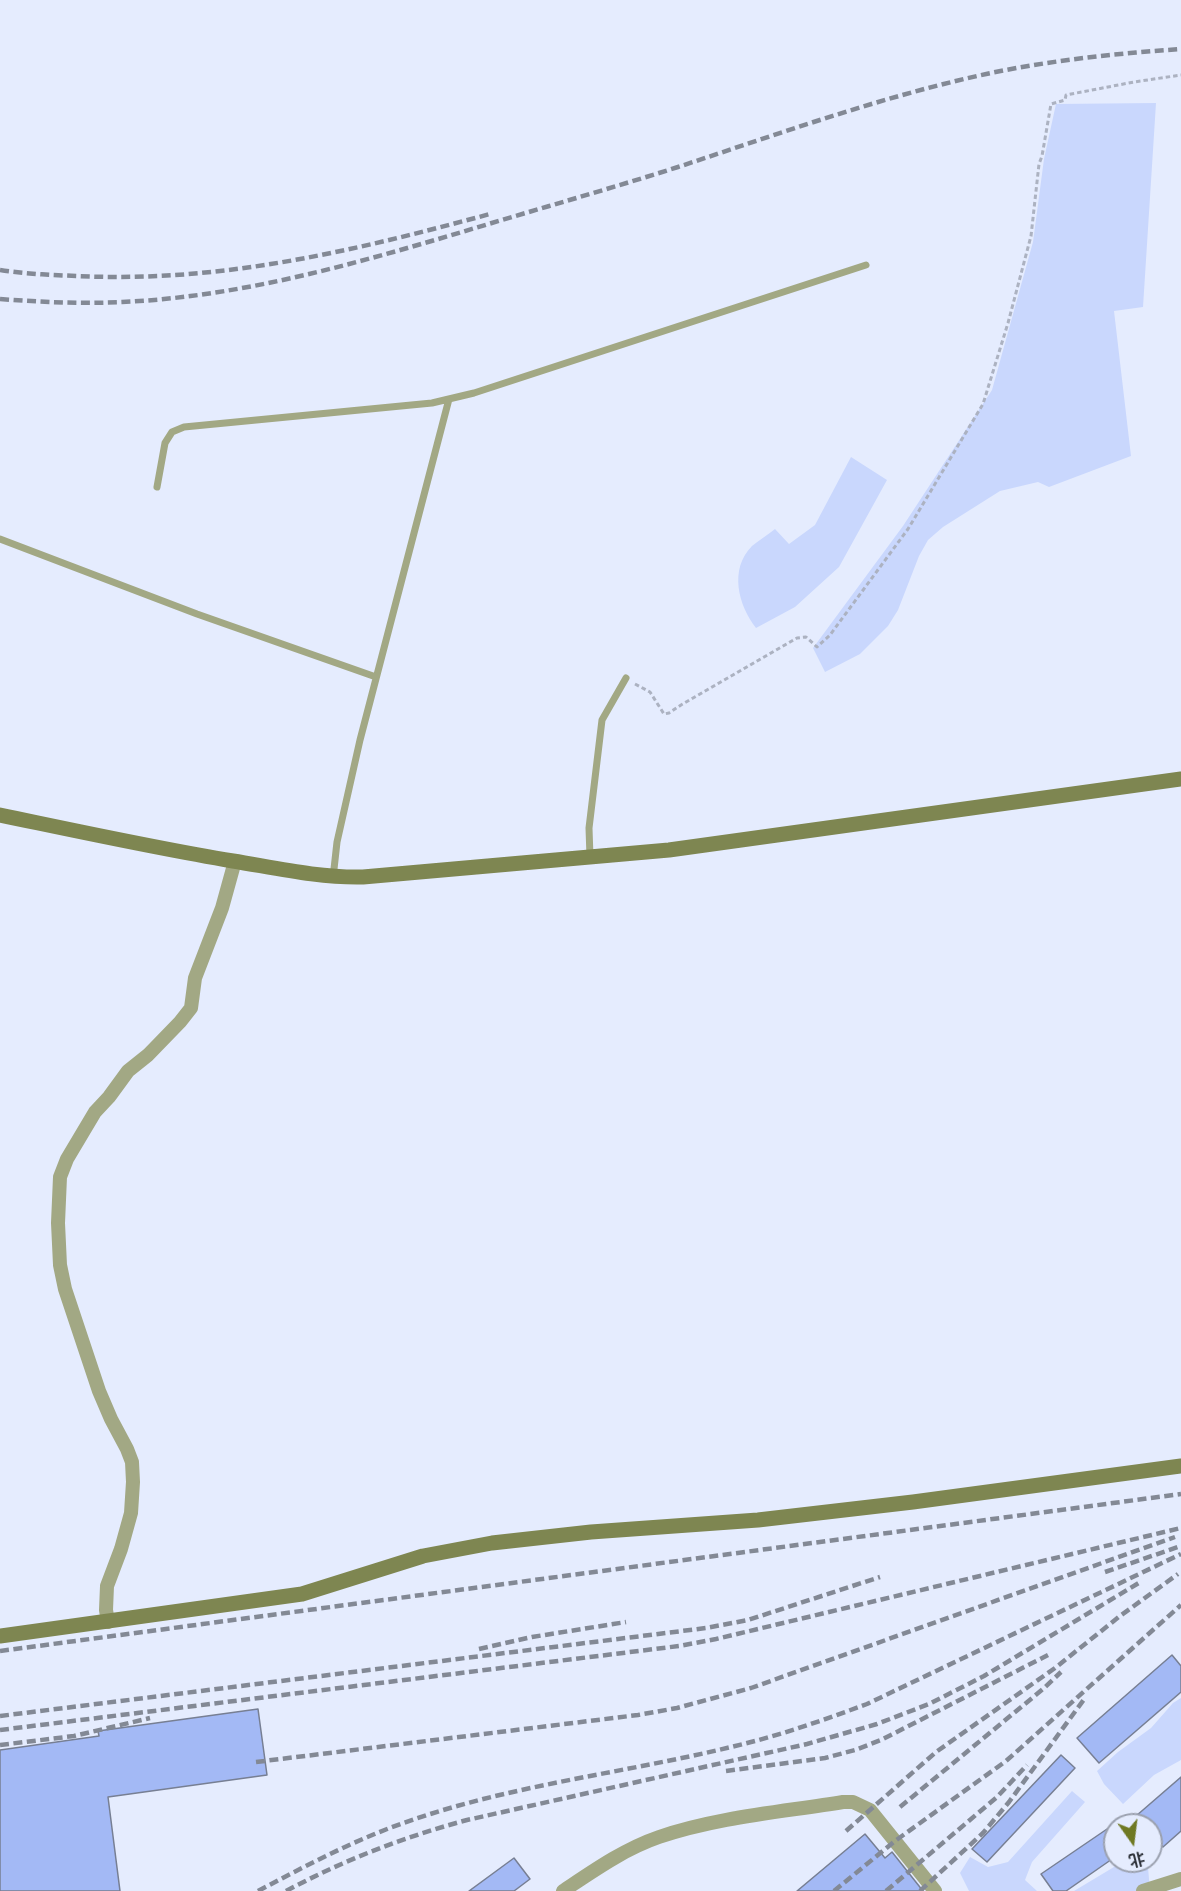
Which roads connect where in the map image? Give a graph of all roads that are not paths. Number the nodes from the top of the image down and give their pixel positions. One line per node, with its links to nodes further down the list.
1 (866, 265): 2 (lane)
2 (449, 399): 3 (lane); 5 (lane)
3 (158, 487)
4 (0, 539): 5 (lane)
5 (376, 677): 11 (lane)
6 (626, 678): 9 (lane)
7 (1180, 778): 9 (street)
8 (0, 815): 10 (street)
9 (590, 857): 11 (street)
10 (235, 861): 11 (street); 13 (street)
11 (333, 878)
12 (1181, 1466): 13 (street)
13 (108, 1622): 14 (street)
14 (0, 1636)
15 (1181, 1879): 18 (street)
16 (563, 1891): 17 (street)
17 (935, 1891)
18 (1143, 1891)

